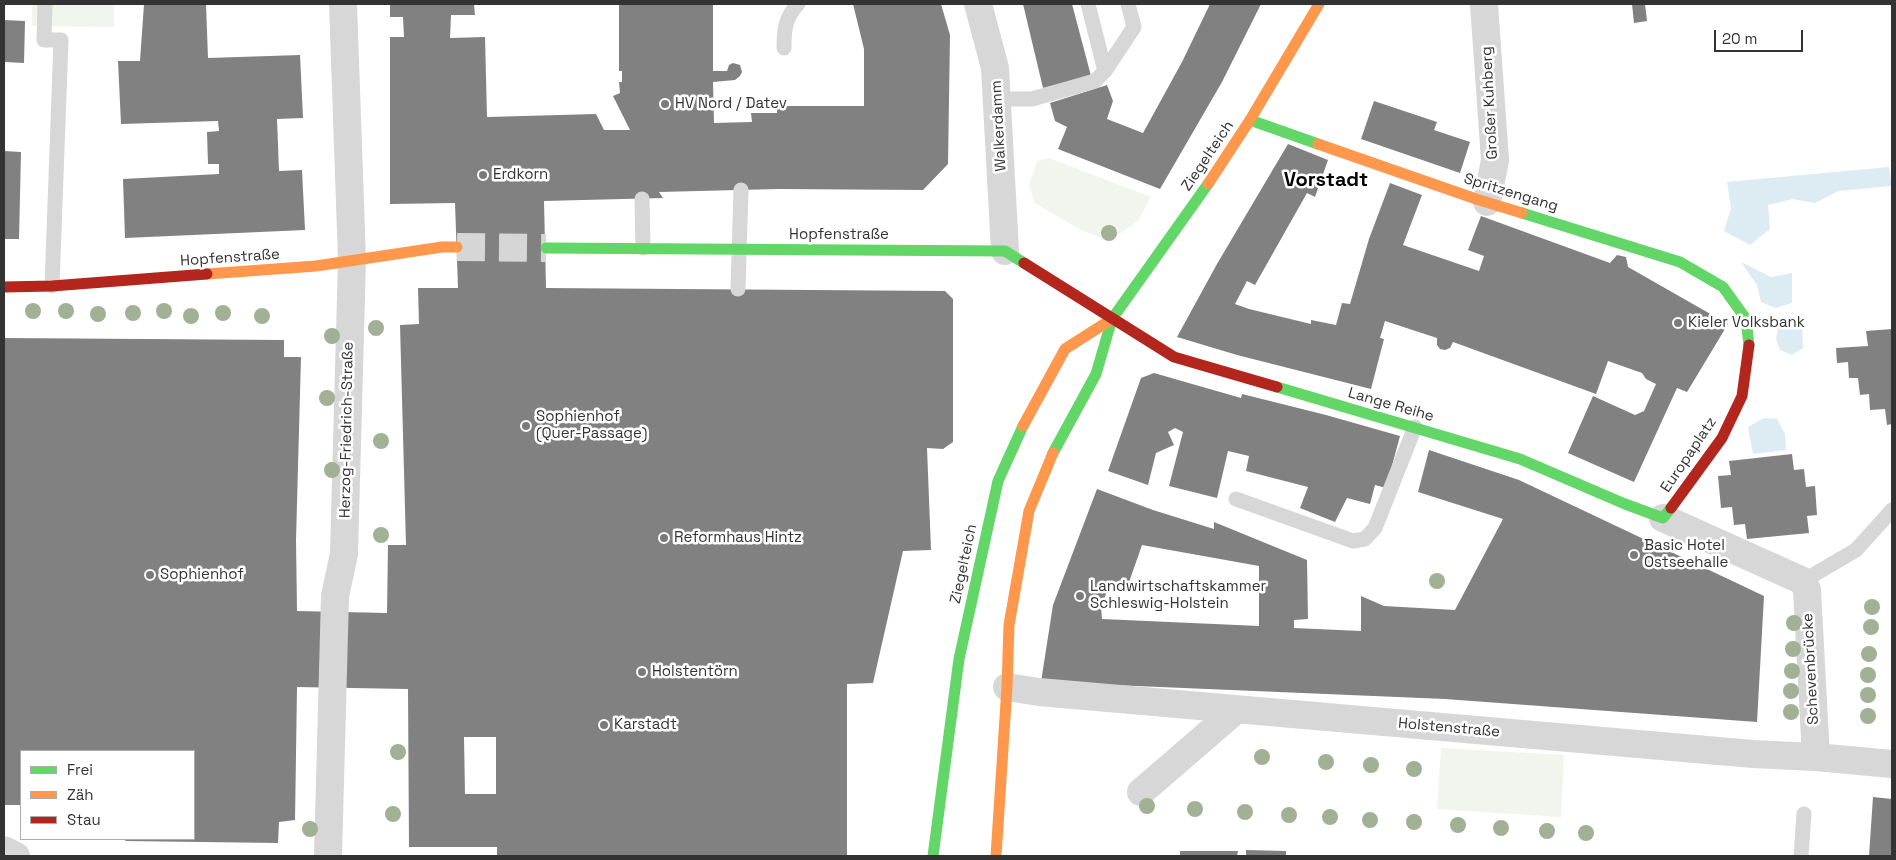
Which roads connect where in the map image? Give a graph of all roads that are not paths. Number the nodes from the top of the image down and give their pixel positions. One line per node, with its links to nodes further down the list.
1 (45, 4): 22 (lane)
2 (343, 4): 21 (street, Herzog-Friedrich-Straße)
3 (798, 4): 9 (lane)
4 (978, 4): 11 (street, Walkerdamm)
5 (1088, 4): 10 (lane)
6 (1128, 4): 10 (lane)
7 (1319, 4): 12 (street, Ziegelteich)
8 (1484, 4): 15 (street, Großer Kuhberg)
9 (784, 48)
10 (1105, 71): 11 (lane)
11 (997, 99): 20 (street, Walkerdamm)
12 (1250, 120): 15 (street, Spritzengang); 25 (street, Ziegelteich)
13 (742, 190): 19 (lane)
14 (642, 199): 18 (lane)
15 (1487, 202): 26 (street, Spritzengang)
16 (457, 247): 21 (street, Hopfenstraße)
17 (546, 248): 18 (street, Hopfenstraße)
18 (643, 248): 19 (street, Hopfenstraße)
19 (739, 249): 20 (street, Hopfenstraße); 24 (lane)
20 (1005, 251): 25 (street)
21 (352, 260): 22 (street, Hopfenstraße); 42 (street, Herzog-Friedrich-Straße)
22 (52, 286): 23 (street, Hopfenstraße)
23 (4, 287)
24 (738, 289)
25 (1112, 319): 27 (street, Lange Reihe); 32 (street, Ziegelteich); 43 (street, Ziegelteich)
26 (1746, 319): 30 (street, Europaplatz)
27 (1415, 427): 28 (lane); 30 (street, Lange Reihe)
28 (1236, 499)
29 (1892, 510): 31 (lane)
30 (1663, 518): 31 (street)
31 (1803, 581): 34 (street, Schevenbrücke)
32 (1007, 687): 33 (street, Holstenstraße); 44 (street, Ziegelteich)
33 (1236, 710): 34 (street, Holstenstraße); 36 (street)
34 (1816, 757): 37 (street, Holstenstraße)
35 (1142, 761): 36 (street)
36 (1176, 762): 38 (street)
37 (1892, 764)
38 (1141, 792)
39 (1804, 814): 45 (lane)
40 (4, 850): 41 (street)
41 (16, 856)
42 (328, 856)
43 (933, 856)
44 (996, 856)
45 (1801, 856)

